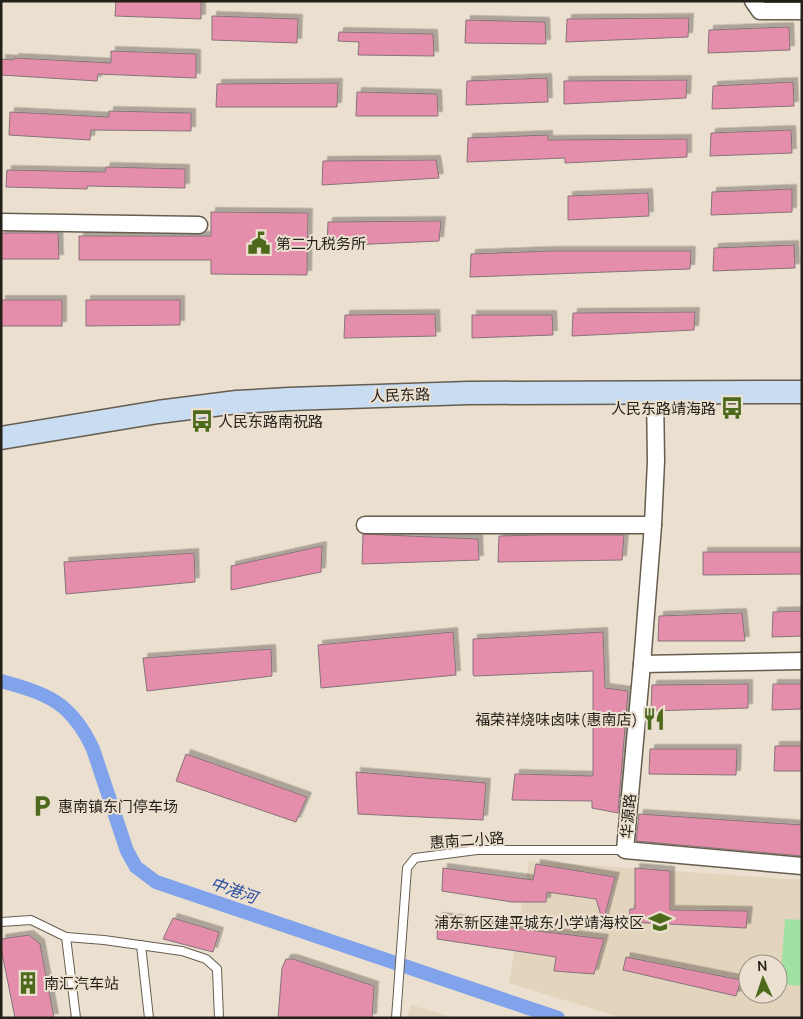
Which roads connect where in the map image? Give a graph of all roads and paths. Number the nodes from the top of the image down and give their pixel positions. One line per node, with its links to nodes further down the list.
1 (753, 1): 2 (street)
2 (802, 11)
3 (1, 222): 4 (street)
4 (199, 224)
5 (802, 378): 8 (street, 人民东路)
6 (655, 392): 7 (street, 人民东路); 9 (street, 人民东路); 11 (street, 华源路)
7 (802, 392)
8 (1, 424)
9 (1, 438)
10 (365, 525): 11 (street)
11 (653, 525): 13 (street, 华源路)
12 (802, 661): 13 (street)
13 (642, 664): 14 (street, 华源路)
14 (625, 850): 15 (street, 华源路); 19 (lane, 惠南二小路)
15 (802, 866)
16 (1, 922): 17 (lane)
17 (66, 937): 18 (lane); 20 (lane)
18 (140, 945): 21 (lane); 22 (lane)
19 (396, 1014)
20 (76, 1018)
21 (149, 1018)
22 (220, 1018)

